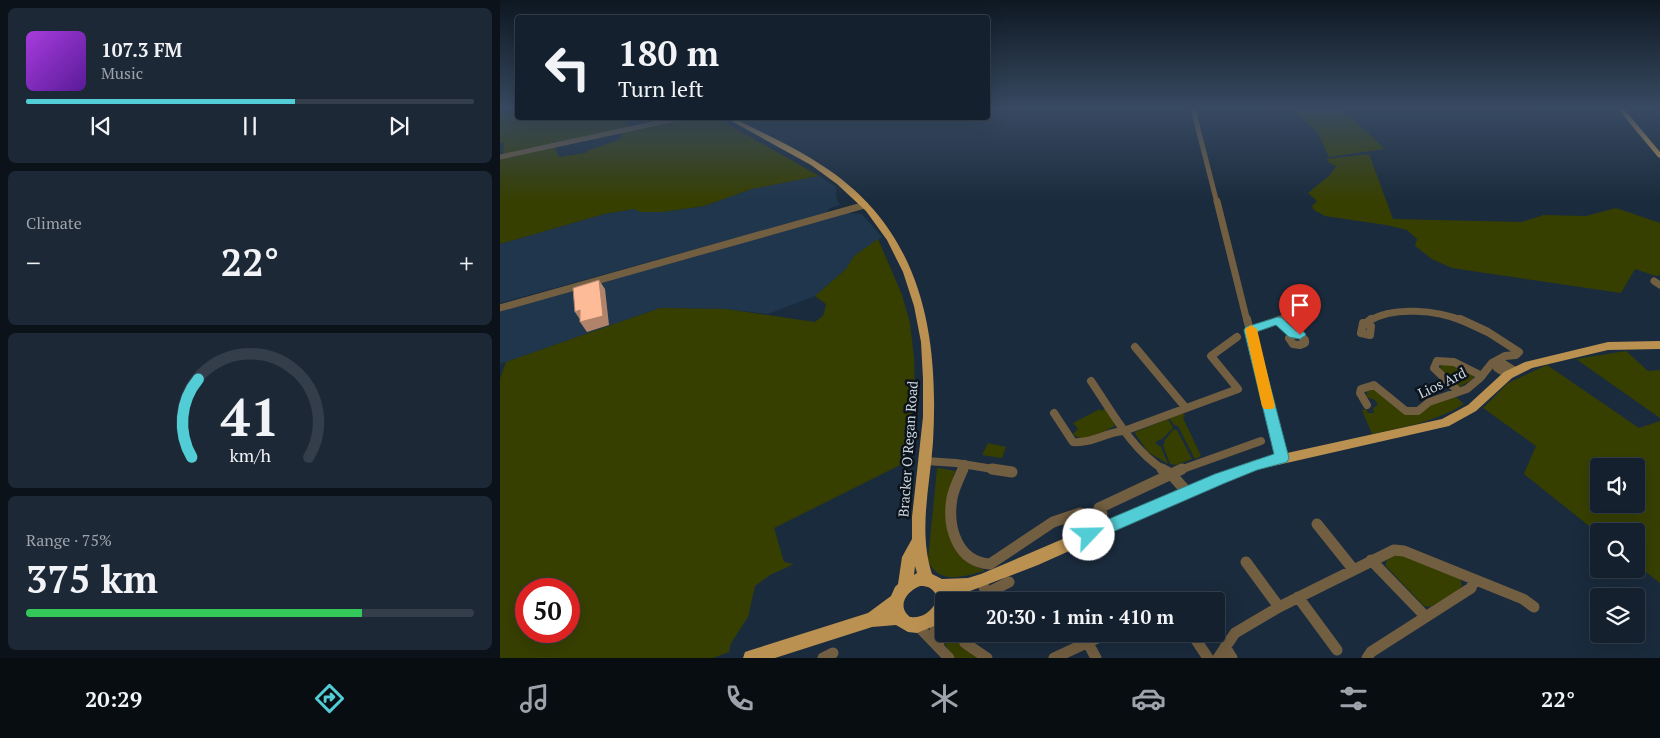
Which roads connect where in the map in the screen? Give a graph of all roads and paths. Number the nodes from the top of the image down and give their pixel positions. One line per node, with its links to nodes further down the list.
1 (580, 140): 6 (street)
2 (769, 140): 7 (main road, Bracker O'Regan Road)
3 (1201, 140): 14 (street)
4 (1646, 140): 5 (main road)
5 (1660, 156)
6 (500, 157)
7 (864, 205): 10 (street); 30 (main road, Bracker O'Regan Road)
8 (1660, 281): 9 (street)
9 (1660, 285)
10 (500, 308)
11 (1310, 310): 12 (street)
12 (1278, 320): 14 (street); 15 (street)
13 (1366, 323): 19 (street)
14 (1250, 330): 29 (street)
15 (1293, 334)
16 (1237, 337): 25 (street)
17 (1660, 344): 20 (main road)
18 (1135, 347): 25 (street)
19 (1495, 362): 20 (street); 21 (street, Lios Ard)
20 (1512, 373): 29 (main road)
21 (1482, 376): 23 (street); 24 (street, Lios Ard)
22 (1092, 381): 27 (street)
23 (1457, 390)
24 (1367, 405)
25 (1185, 407): 27 (street)
26 (1054, 413): 27 (street)
27 (1124, 431): 33 (street)
28 (1261, 441): 33 (street)
29 (1282, 458): 34 (main road)
30 (926, 461): 31 (street); 40 (main road, Bracker O'Regan Road)
31 (965, 464): 32 (street); 37 (street)
32 (1012, 472)
33 (1172, 474): 34 (street); 36 (street)
34 (1187, 492): 46 (main road)
35 (1080, 513): 37 (street)
36 (1102, 514)
37 (1069, 517): 39 (street)
38 (1317, 524): 43 (street)
39 (1076, 527)
40 (917, 543): 44 (main road, Bracker O'Regan Road); 48 (main road, Bracker O'Regan Road)
41 (1371, 560): 43 (street); 45 (street); 60 (street)
42 (1246, 562): 56 (street)
43 (1353, 569): 54 (street)
44 (926, 579): 48 (main road); 49 (main road)
45 (1474, 580): 57 (street); 60 (street)
46 (975, 582): 49 (main road); 51 (main road); 52 (street)
47 (1009, 582): 53 (street)
48 (905, 586): 55 (main road)
49 (940, 586): 50 (main road)
50 (943, 592)
51 (958, 592)
52 (986, 592)
53 (989, 592)
54 (1298, 598): 56 (street); 69 (street)
55 (896, 601): 59 (main road); 62 (main road)
56 (1279, 607): 68 (street)
57 (1534, 607)
58 (935, 616): 61 (main road)
59 (899, 617): 62 (main road); 63 (main road)
60 (1426, 617): 78 (street)
61 (933, 618): 63 (main road); 67 (street)
62 (872, 619): 70 (main road)
63 (917, 625): 67 (street)
64 (966, 642): 72 (street)
65 (1197, 642): 75 (street)
66 (1088, 643): 73 (street); 74 (street)
67 (939, 646): 71 (street)
68 (1225, 647): 76 (street); 77 (street)
69 (1337, 650)
70 (751, 658)
71 (949, 658)
72 (987, 658)
73 (1054, 658)
74 (1096, 658)
75 (1208, 658)
76 (1218, 658)
77 (1232, 658)
78 (1367, 658)

